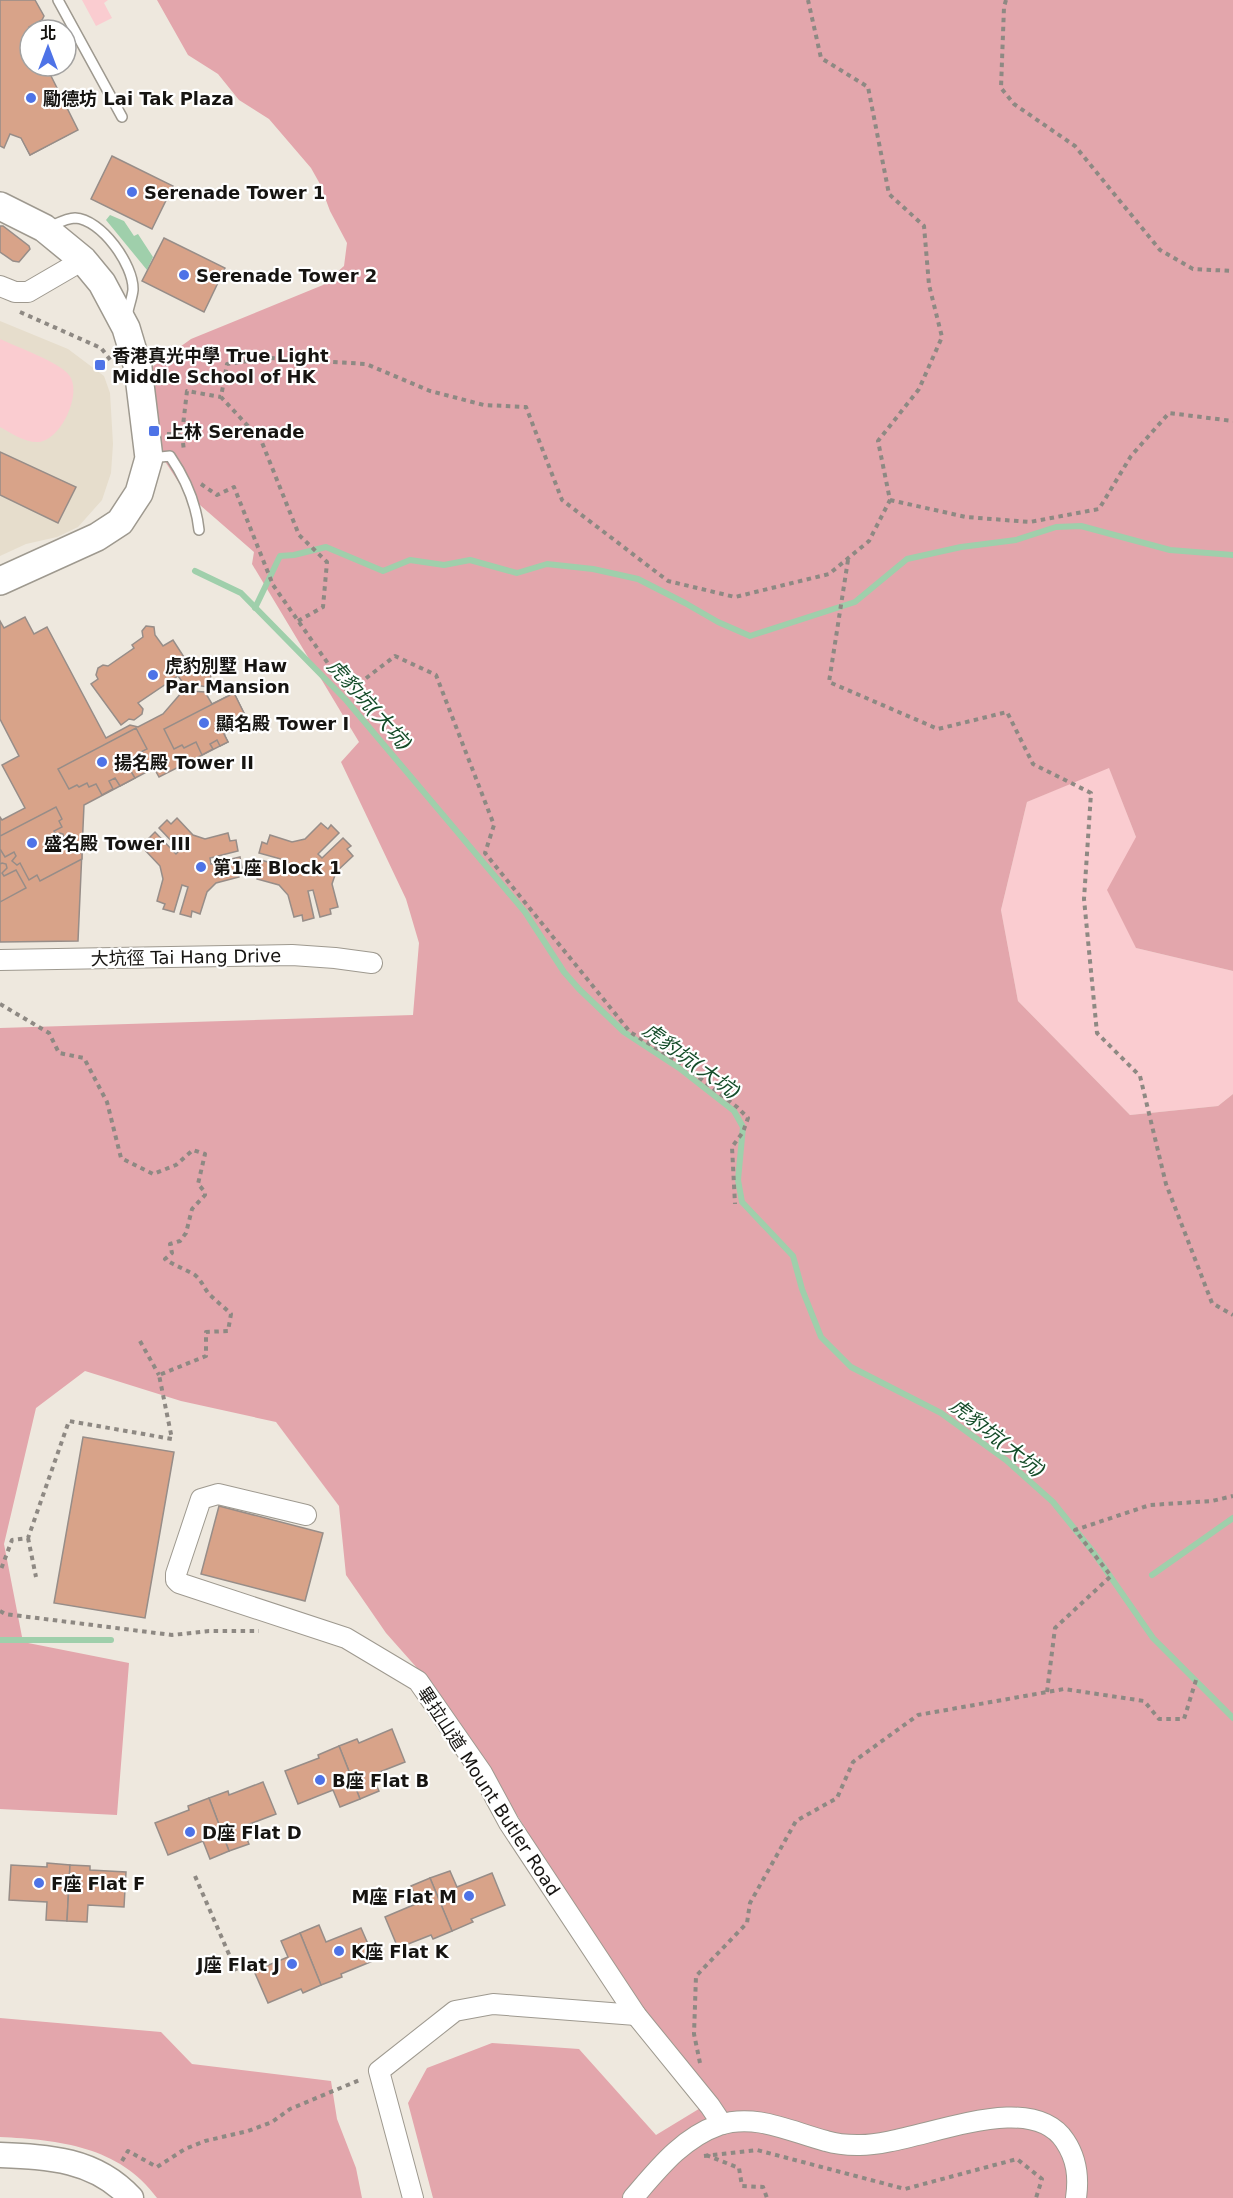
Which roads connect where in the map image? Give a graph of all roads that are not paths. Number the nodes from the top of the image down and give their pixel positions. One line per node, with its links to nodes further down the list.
1 (58, 0): 2 (lane)
2 (122, 117)
3 (0, 206): 4 (main road)
4 (44, 228): 5 (main road); 7 (lane)
5 (82, 260): 6 (street); 7 (main road)
6 (0, 286)
7 (126, 328): 8 (main road)
8 (149, 458): 9 (lane); 10 (main road)
9 (199, 530)
10 (0, 581)
11 (0, 960): 12 (street, 大坑徑 Tai Hang Drive)
12 (372, 963)
13 (306, 1515): 14 (street, 畢拉山道 Mount Butler Road)
14 (636, 2015): 15 (street, 畢拉山道 Mount Butler Road); 18 (street)
15 (722, 2124): 19 (street); 20 (street)
16 (0, 2155): 17 (street)
17 (131, 2198)
18 (413, 2198)
19 (633, 2198)
20 (1076, 2198)

